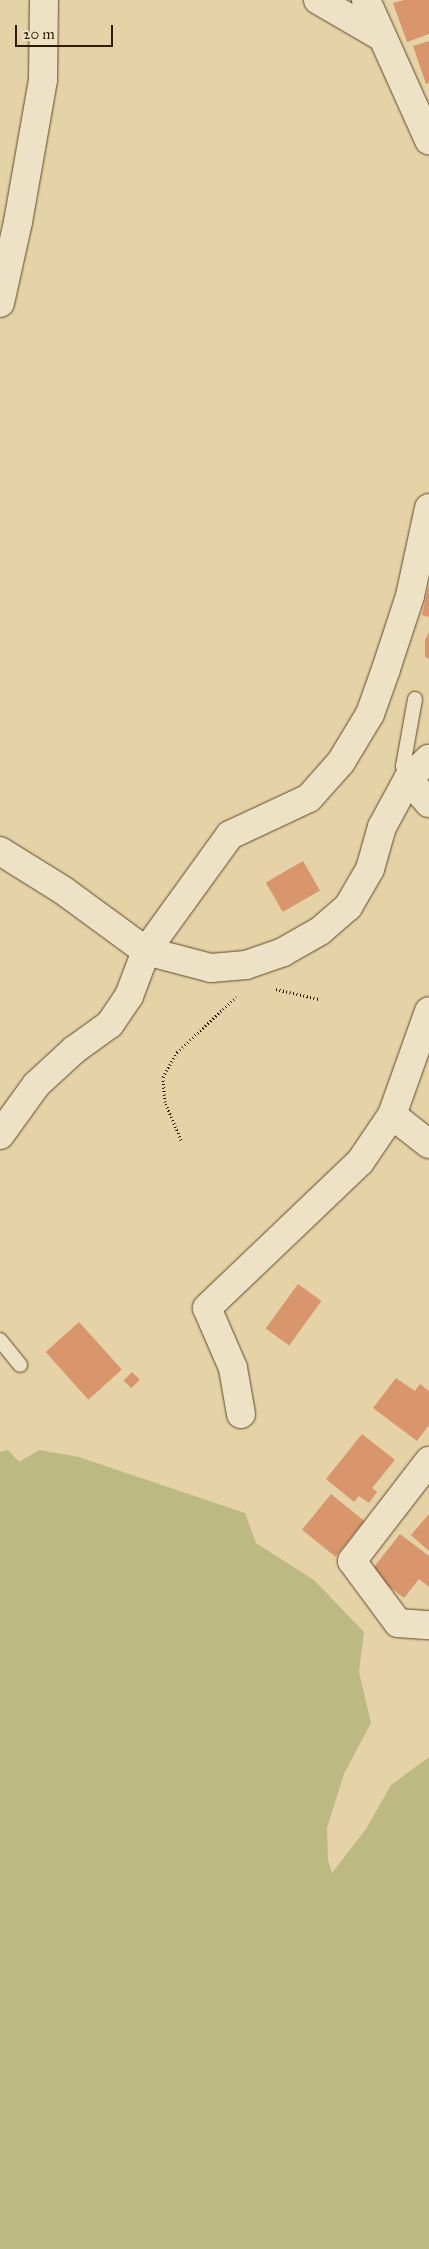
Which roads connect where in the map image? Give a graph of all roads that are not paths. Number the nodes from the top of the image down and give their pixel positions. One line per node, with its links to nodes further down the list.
1 (44, 0): 6 (street)
2 (318, 0): 4 (street)
3 (366, 0): 4 (street)
4 (380, 36): 5 (street)
5 (429, 140)
6 (0, 303)
7 (429, 508): 13 (street)
8 (415, 699): 10 (lane)
9 (429, 759): 10 (street)
10 (408, 779): 11 (street); 13 (street)
11 (429, 803)
12 (0, 851): 13 (street)
13 (146, 951): 16 (street)
14 (429, 1011): 15 (street)
15 (392, 1115): 17 (street); 20 (street)
16 (0, 1135)
17 (429, 1144)
18 (0, 1340): 19 (lane)
19 (20, 1365)
20 (241, 1414)
21 (429, 1461): 22 (street)
22 (429, 1624)

